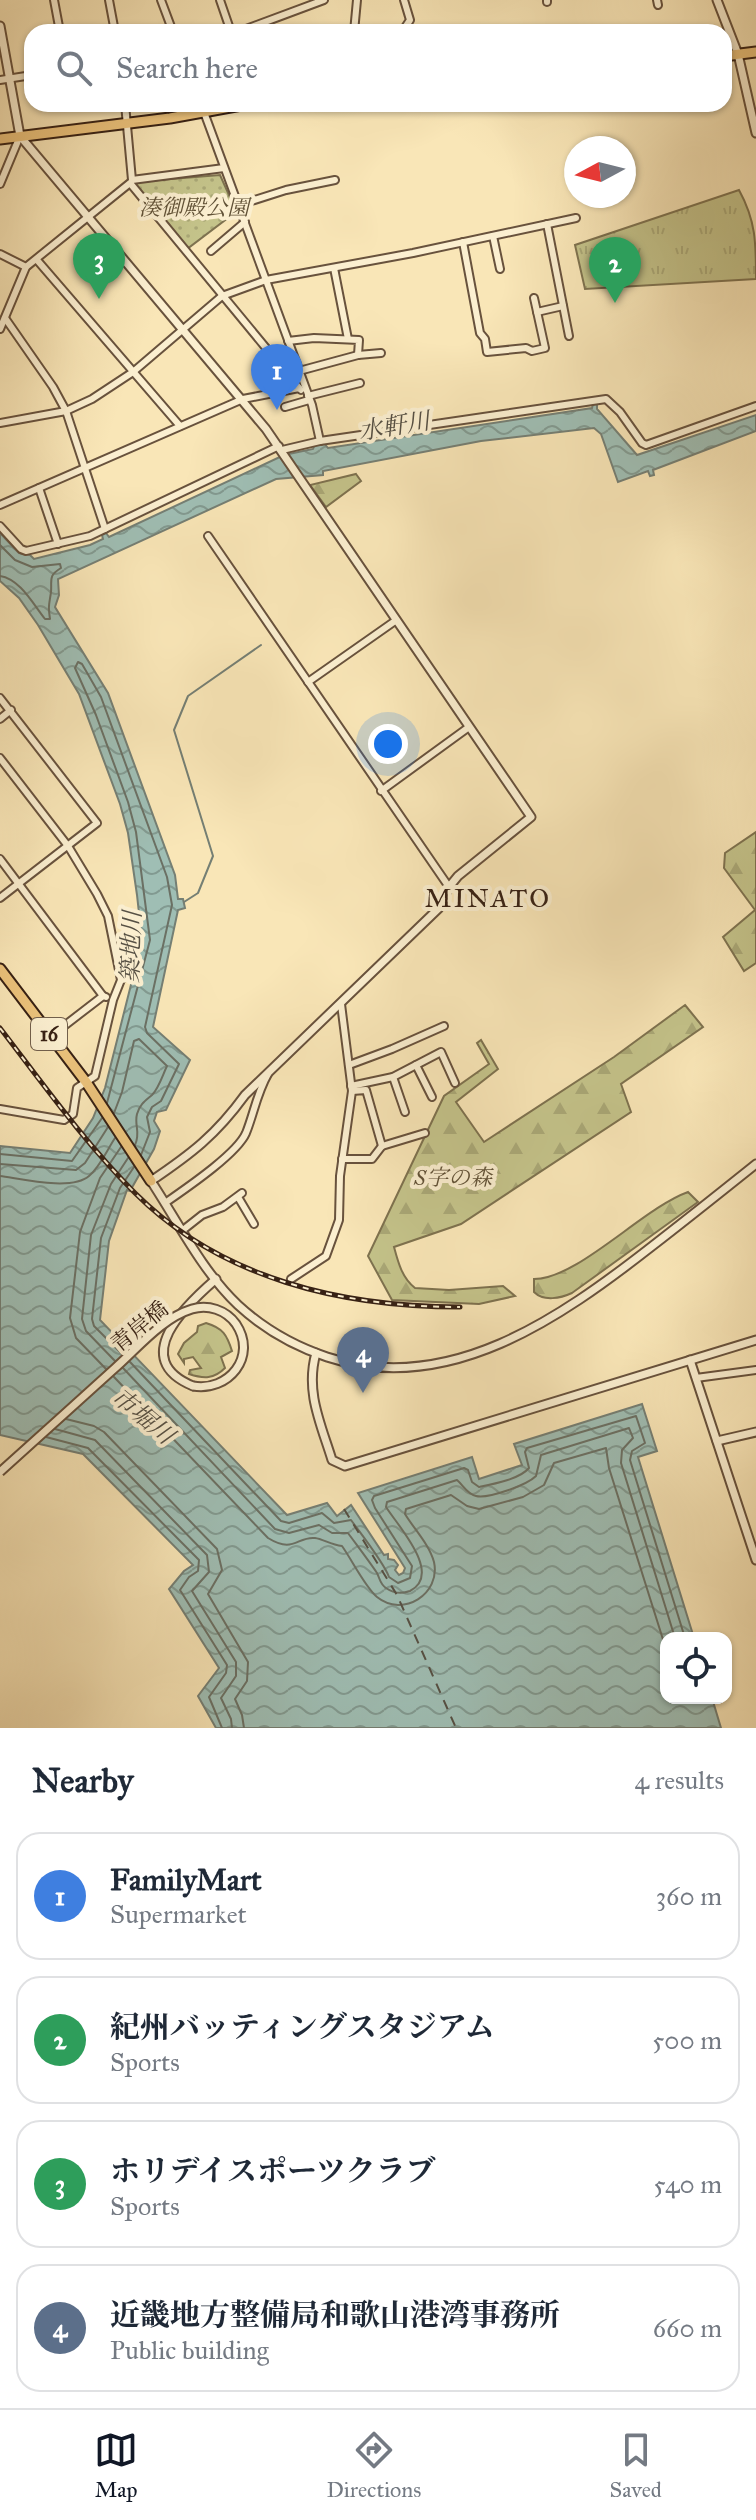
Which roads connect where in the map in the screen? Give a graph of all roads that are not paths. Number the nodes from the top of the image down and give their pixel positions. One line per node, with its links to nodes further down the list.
1 (54, 0): 9 (street)
2 (109, 0): 10 (street)
3 (161, 0): 11 (street)
4 (220, 0): 12 (street)
5 (324, 0): 13 (street)
6 (357, 0): 14 (street)
7 (404, 0): 15 (street)
8 (717, 0): 16 (street)
9 (58, 24)
10 (114, 24)
11 (170, 24)
12 (228, 24)
13 (260, 24)
14 (355, 24)
15 (407, 24)
16 (724, 24)
17 (0, 26): 22 (street)
18 (732, 42): 20 (street)
19 (756, 52): 20 (main road)
20 (738, 54): 21 (main road); 27 (street)
21 (732, 55)
22 (5, 79): 28 (street)
23 (126, 112): 26 (street)
24 (184, 112): 26 (main road)
25 (204, 112): 30 (street)
26 (127, 124): 28 (main road); 32 (street)
27 (756, 133)
28 (20, 136): 29 (main road); 33 (street); 35 (street)
29 (0, 139)
30 (224, 168): 32 (street); 34 (street)
31 (335, 180): 34 (street)
32 (131, 181): 35 (street); 48 (street)
33 (0, 184)
34 (239, 205): 37 (street)
35 (86, 217): 43 (street); 54 (street)
36 (576, 218): 38 (street)
37 (245, 222): 41 (street); 47 (street)
38 (547, 224): 39 (street); 50 (street)
39 (493, 236): 40 (street); 46 (street)
40 (463, 242): 45 (street); 51 (street)
41 (211, 251)
42 (0, 254): 44 (street)
43 (37, 260): 44 (street); 61 (street)
44 (26, 267): 52 (street)
45 (334, 268): 47 (street); 56 (street)
46 (500, 269)
47 (266, 280): 48 (street); 57 (street)
48 (222, 296): 54 (street); 63 (street)
49 (534, 298): 51 (street)
50 (563, 306): 51 (street); 55 (street)
51 (537, 312)
52 (5, 317): 53 (street); 68 (street)
53 (0, 329)
54 (182, 329): 61 (street); 65 (street)
55 (569, 336)
56 (348, 339): 57 (street); 59 (street)
57 (288, 341): 60 (street)
58 (381, 353): 59 (street)
59 (358, 355): 60 (street)
60 (299, 371): 64 (street)
61 (133, 372): 68 (street); 70 (street)
62 (360, 383): 64 (street)
63 (299, 388): 64 (street); 65 (street)
64 (308, 397): 67 (street); 71 (street)
65 (243, 399): 70 (street); 72 (street)
66 (756, 406): 71 (street)
67 (285, 407)
68 (66, 411): 69 (street); 73 (street)
69 (0, 423)
70 (180, 426): 73 (street)
71 (320, 441): 72 (street)
72 (281, 449): 77 (street); 80 (street)
73 (86, 468): 74 (street); 77 (street)
74 (39, 488): 75 (street); 79 (street)
75 (0, 505)
76 (0, 526): 79 (street)
77 (105, 529): 79 (street)
78 (208, 536): 81 (street)
79 (58, 544)
80 (395, 621): 81 (street); 85 (street)
81 (308, 682): 87 (street)
82 (0, 698): 83 (street)
83 (11, 710): 84 (street); 88 (street)
84 (0, 719)
85 (469, 727): 87 (street); 91 (street)
86 (0, 758): 88 (street)
87 (381, 791): 91 (street)
88 (68, 846): 90 (street); 95 (street)
89 (0, 859): 90 (street)
90 (19, 884): 92 (street); 94 (street)
91 (449, 887): 96 (street)
92 (0, 898)
93 (0, 969): 98 (main road, 16)
94 (103, 996): 95 (street); 98 (street)
95 (113, 1000): 103 (street)
96 (341, 1004): 99 (street); 101 (street)
97 (444, 1026): 99 (street)
98 (51, 1036): 103 (main road, 16)
99 (349, 1065): 105 (street)
100 (416, 1065): 102 (street); 104 (street); 106 (street)
101 (270, 1071): 113 (street); 114 (street)
102 (393, 1077): 105 (street); 108 (street)
103 (86, 1082): 107 (street); 113 (main road, 16)
104 (455, 1083)
105 (351, 1088): 110 (street); 111 (street)
106 (432, 1097)
107 (0, 1109)
108 (405, 1112)
109 (425, 1133): 110 (street)
110 (382, 1146): 111 (street)
111 (342, 1159): 118 (street)
112 (756, 1164): 120 (street)
113 (148, 1177): 114 (street)
114 (165, 1203): 116 (street)
115 (254, 1224): 116 (street)
116 (183, 1230): 117 (street)
117 (216, 1279): 120 (street); 126 (street, 青岸橋, bridge)
118 (291, 1279)
119 (756, 1340): 121 (street)
120 (316, 1353): 121 (street)
121 (690, 1360): 123 (street)
122 (756, 1370): 123 (street)
123 (696, 1378): 125 (street)
124 (756, 1432): 125 (street)
125 (717, 1441): 127 (street)
126 (0, 1472)
127 (756, 1560)

